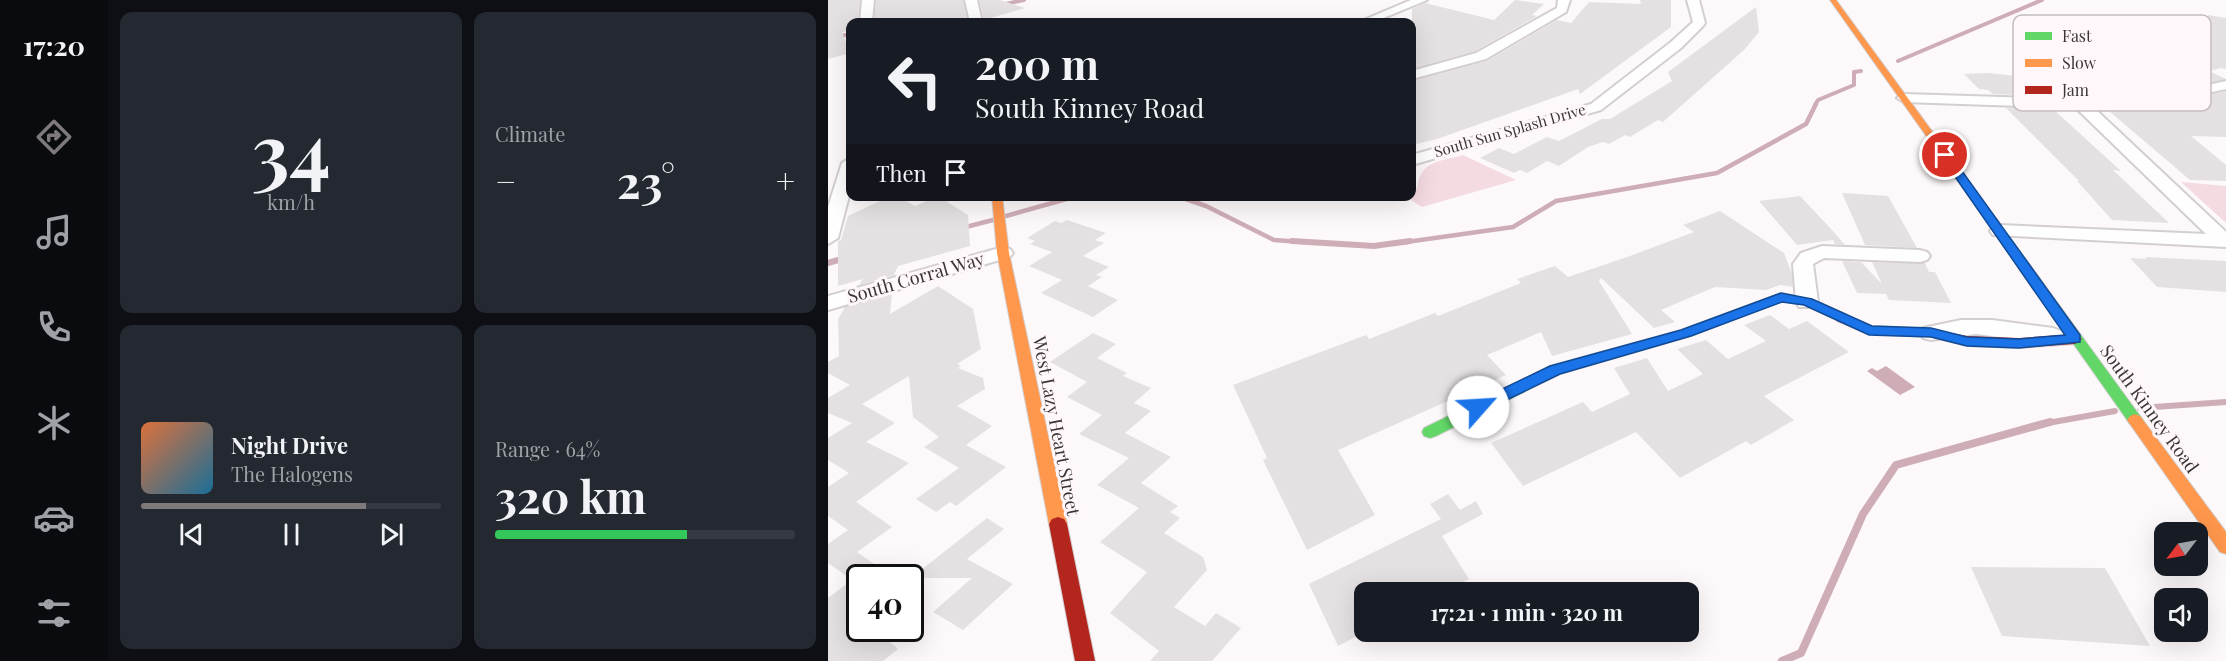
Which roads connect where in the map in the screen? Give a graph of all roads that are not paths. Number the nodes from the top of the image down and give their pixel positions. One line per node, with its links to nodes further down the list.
1 (868, 0): 7 (street)
2 (971, 0): 8 (street)
3 (1421, 0): 9 (street)
4 (1564, 0): 10 (street)
5 (1693, 0): 16 (street, South Sun Splash Drive)
6 (1833, 0): 13 (main road, South Kinney Road)
7 (866, 18)
8 (975, 18)
9 (1375, 18)
10 (1416, 74)
11 (2226, 85): 12 (street)
12 (2211, 88)
13 (1904, 98): 14 (street); 19 (main road, South Kinney Road)
14 (2013, 101)
15 (2088, 111): 21 (street)
16 (1416, 159)
17 (846, 177): 20 (street)
18 (998, 201): 22 (main road, West Lazy Heart Street)
19 (2000, 231): 21 (street); 27 (main road, South Kinney Road)
20 (828, 238)
21 (2225, 241)
22 (1003, 253): 25 (street, South Corral Way); 30 (main road, West Lazy Heart Street)
23 (1920, 256): 24 (street)
24 (1807, 302): 26 (main road); 28 (main road)
25 (828, 303)
26 (1931, 333): 27 (street)
27 (2075, 339): 29 (main road, South Kinney Road)
28 (1430, 432)
29 (2226, 546)
30 (1085, 661)

